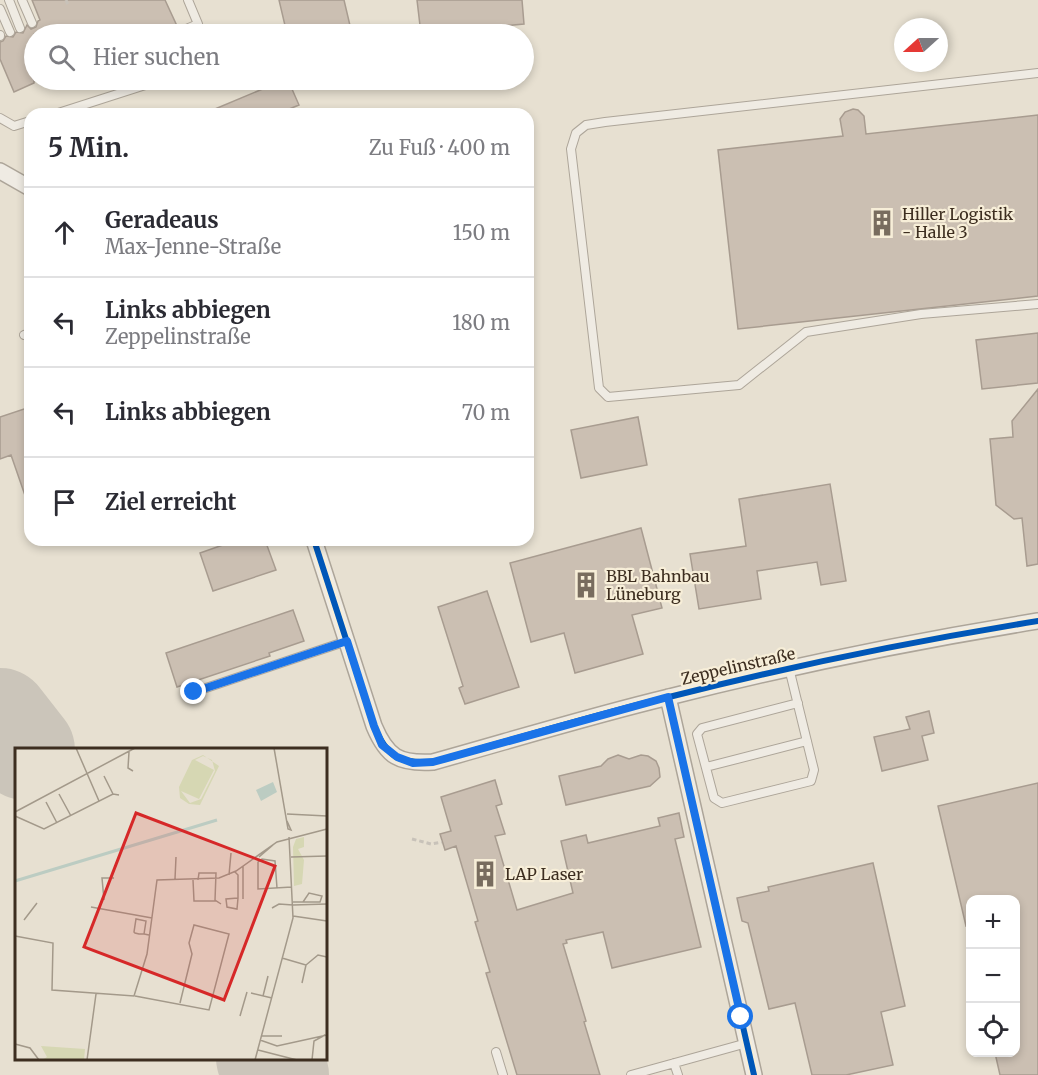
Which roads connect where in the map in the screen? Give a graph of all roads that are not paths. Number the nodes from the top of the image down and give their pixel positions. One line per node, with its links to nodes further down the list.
1 (9, 0): 7 (lane)
2 (22, 0): 5 (lane)
3 (188, 0): 6 (lane)
4 (0, 9): 8 (lane)
5 (32, 23)
6 (198, 24)
7 (20, 28)
8 (10, 32)
9 (1038, 73): 16 (lane)
10 (129, 90): 11 (lane)
11 (74, 108)
12 (0, 118): 13 (lane)
13 (24, 123)
14 (0, 171): 15 (street)
15 (24, 185)
16 (1038, 304)
17 (316, 546): 19 (street, Zeppelinstraße)
18 (1038, 621): 20 (street, Zeppelinstraße)
19 (347, 641): 21 (lane); 22 (street, Zeppelinstraße)
20 (789, 668): 22 (street, Zeppelinstraße); 23 (lane)
21 (194, 692)
22 (668, 697): 26 (street)
23 (798, 703): 24 (lane); 25 (lane)
24 (807, 741): 25 (lane); 25 (lane)
25 (706, 767)
26 (747, 1043): 28 (lane); 32 (street)
27 (496, 1052): 29 (lane)
28 (674, 1063): 30 (lane); 31 (lane)
29 (503, 1075)
30 (631, 1075)
31 (678, 1075)
32 (754, 1075)

